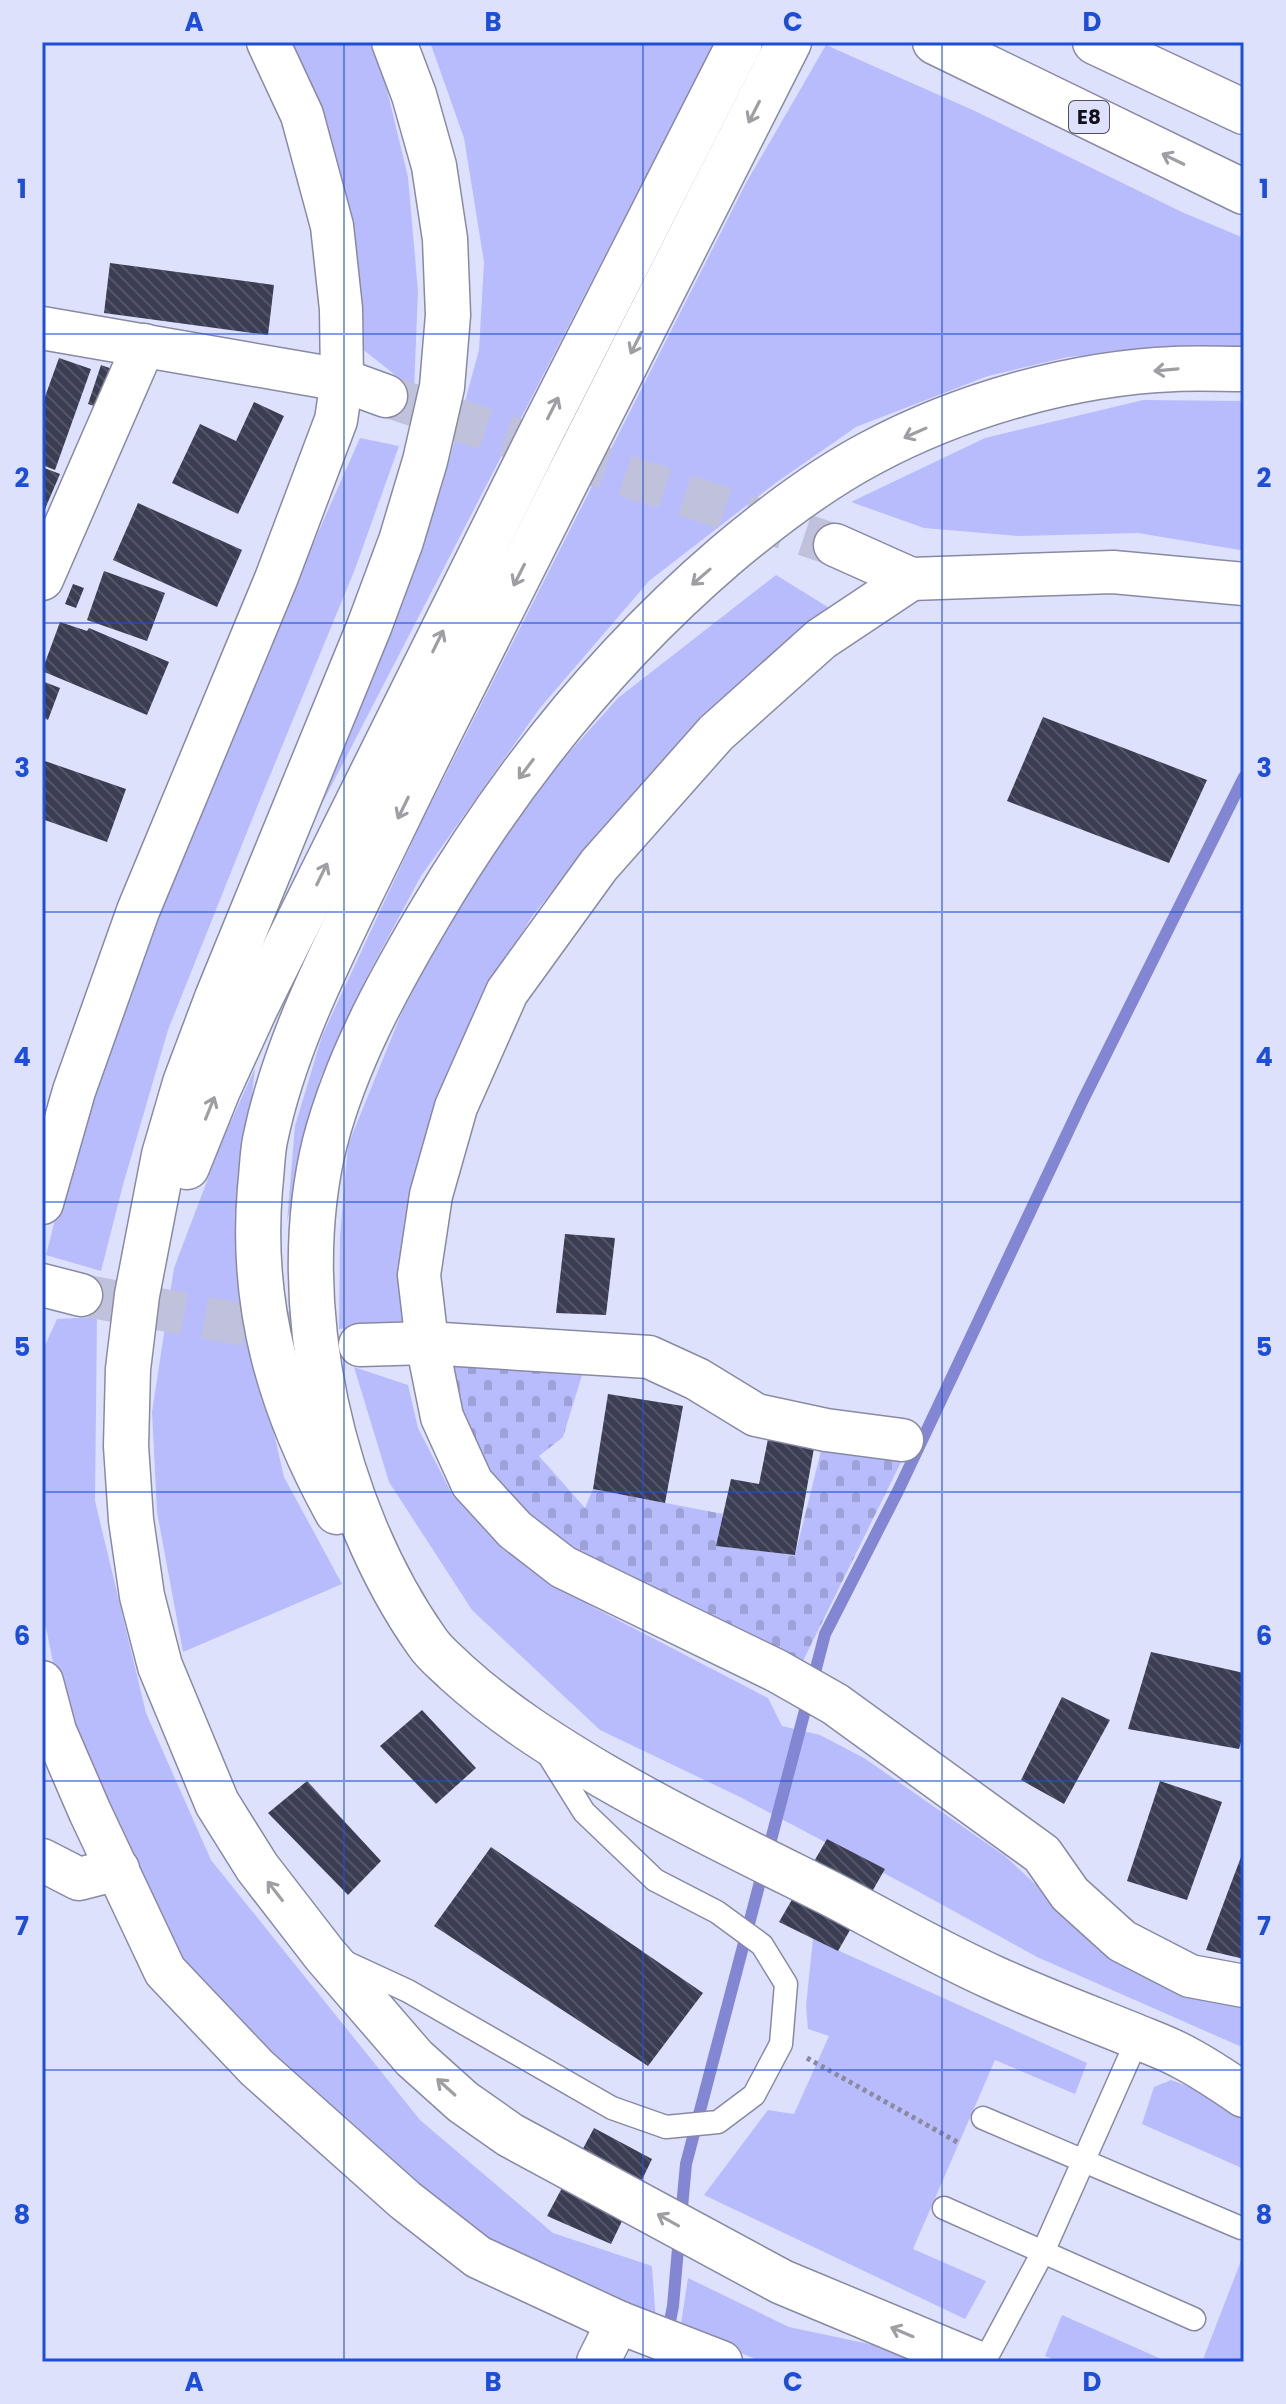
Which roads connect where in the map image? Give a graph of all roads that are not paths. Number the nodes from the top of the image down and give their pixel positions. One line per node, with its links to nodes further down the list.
1 (268, 42): 14 (street)
2 (394, 42): 23 (highway)
3 (740, 42): 23 (highway, one-way to 3)
4 (789, 42): 25 (highway, one-way to 25)
5 (935, 42): 10 (highway, E8, one-way to 5)
6 (1095, 42): 9 (highway)
7 (1141, 42): 8 (highway)
8 (1244, 91)
9 (1244, 112)
10 (1244, 192)
11 (42, 328): 12 (street)
12 (144, 345): 14 (street); 17 (street)
13 (1244, 369): 25 (highway, one-way to 25)
14 (342, 380): 15 (street); 20 (street)
15 (386, 396)
16 (835, 545): 18 (street)
17 (42, 579)
18 (911, 579): 19 (street); 21 (street)
19 (1244, 584)
20 (42, 1203)
21 (427, 1343): 22 (street); 24 (street); 31 (street)
22 (360, 1345)
23 (128, 1369): 30 (highway, one-way to 23)
24 (902, 1440)
25 (431, 1648): 27 (highway)
26 (42, 1682): 29 (street)
27 (536, 1736): 30 (lane); 32 (highway)
28 (42, 1860): 29 (street)
29 (118, 1869): 42 (street)
30 (325, 1955): 45 (highway, one-way to 30)
31 (1244, 1986)
32 (1138, 2038): 33 (highway); 37 (lane)
33 (1182, 2056): 34 (highway); 35 (highway)
34 (1244, 2075)
35 (1244, 2095)
36 (983, 2118): 37 (lane)
37 (1084, 2162): 39 (lane); 40 (lane)
38 (944, 2208): 40 (lane)
39 (1241, 2228)
40 (1043, 2252): 41 (lane); 46 (lane)
41 (1194, 2319)
42 (618, 2322): 43 (street); 44 (street)
43 (598, 2362)
44 (721, 2362)
45 (974, 2362)
46 (984, 2362)

